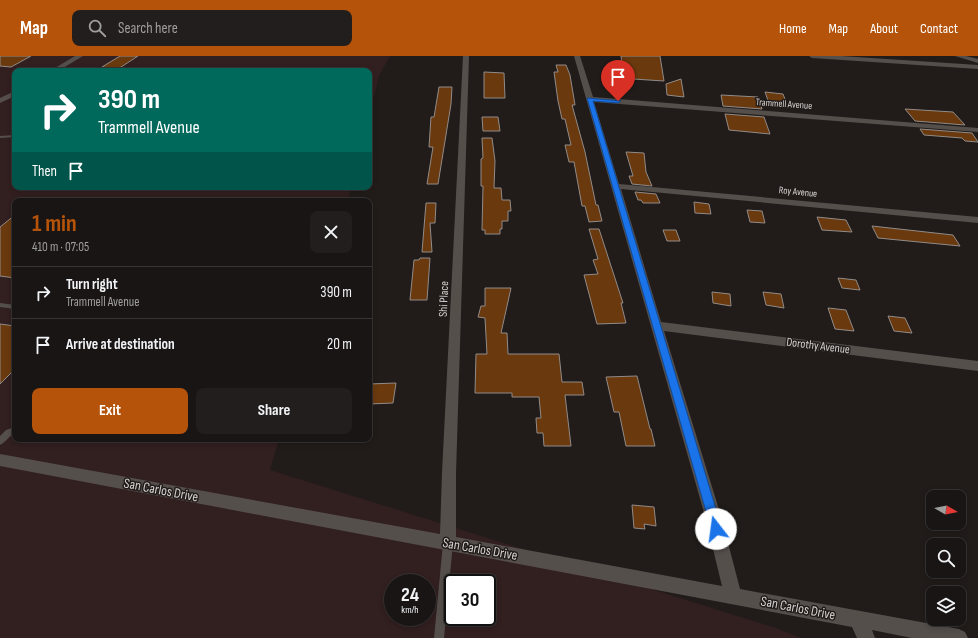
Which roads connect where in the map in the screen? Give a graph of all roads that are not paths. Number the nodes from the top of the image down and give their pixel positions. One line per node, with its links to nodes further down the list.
1 (80, 56): 8 (street)
2 (466, 56): 24 (street, Shi Place)
3 (577, 56): 10 (street)
4 (812, 56): 7 (street)
5 (958, 56): 6 (street)
6 (978, 61)
7 (978, 67)
8 (58, 68)
9 (12, 95): 11 (street)
10 (589, 99): 12 (street, Trammell Avenue); 15 (street)
11 (0, 101)
12 (978, 130)
13 (12, 136): 14 (lane)
14 (0, 137)
15 (615, 186): 16 (street, Roy Avenue); 19 (street)
16 (978, 220)
17 (0, 305): 18 (lane)
18 (12, 307)
19 (657, 326): 20 (street, Dorothy Avenue); 25 (street)
20 (978, 366)
21 (12, 431): 22 (lane)
22 (0, 441)
23 (0, 460): 24 (street, San Carlos Drive)
24 (448, 543): 25 (street, San Carlos Drive); 27 (lane)
25 (733, 594): 26 (street, San Carlos Drive)
26 (858, 620): 28 (street); 29 (street, San Carlos Drive)
27 (439, 638)
28 (866, 638)
29 (960, 638)

